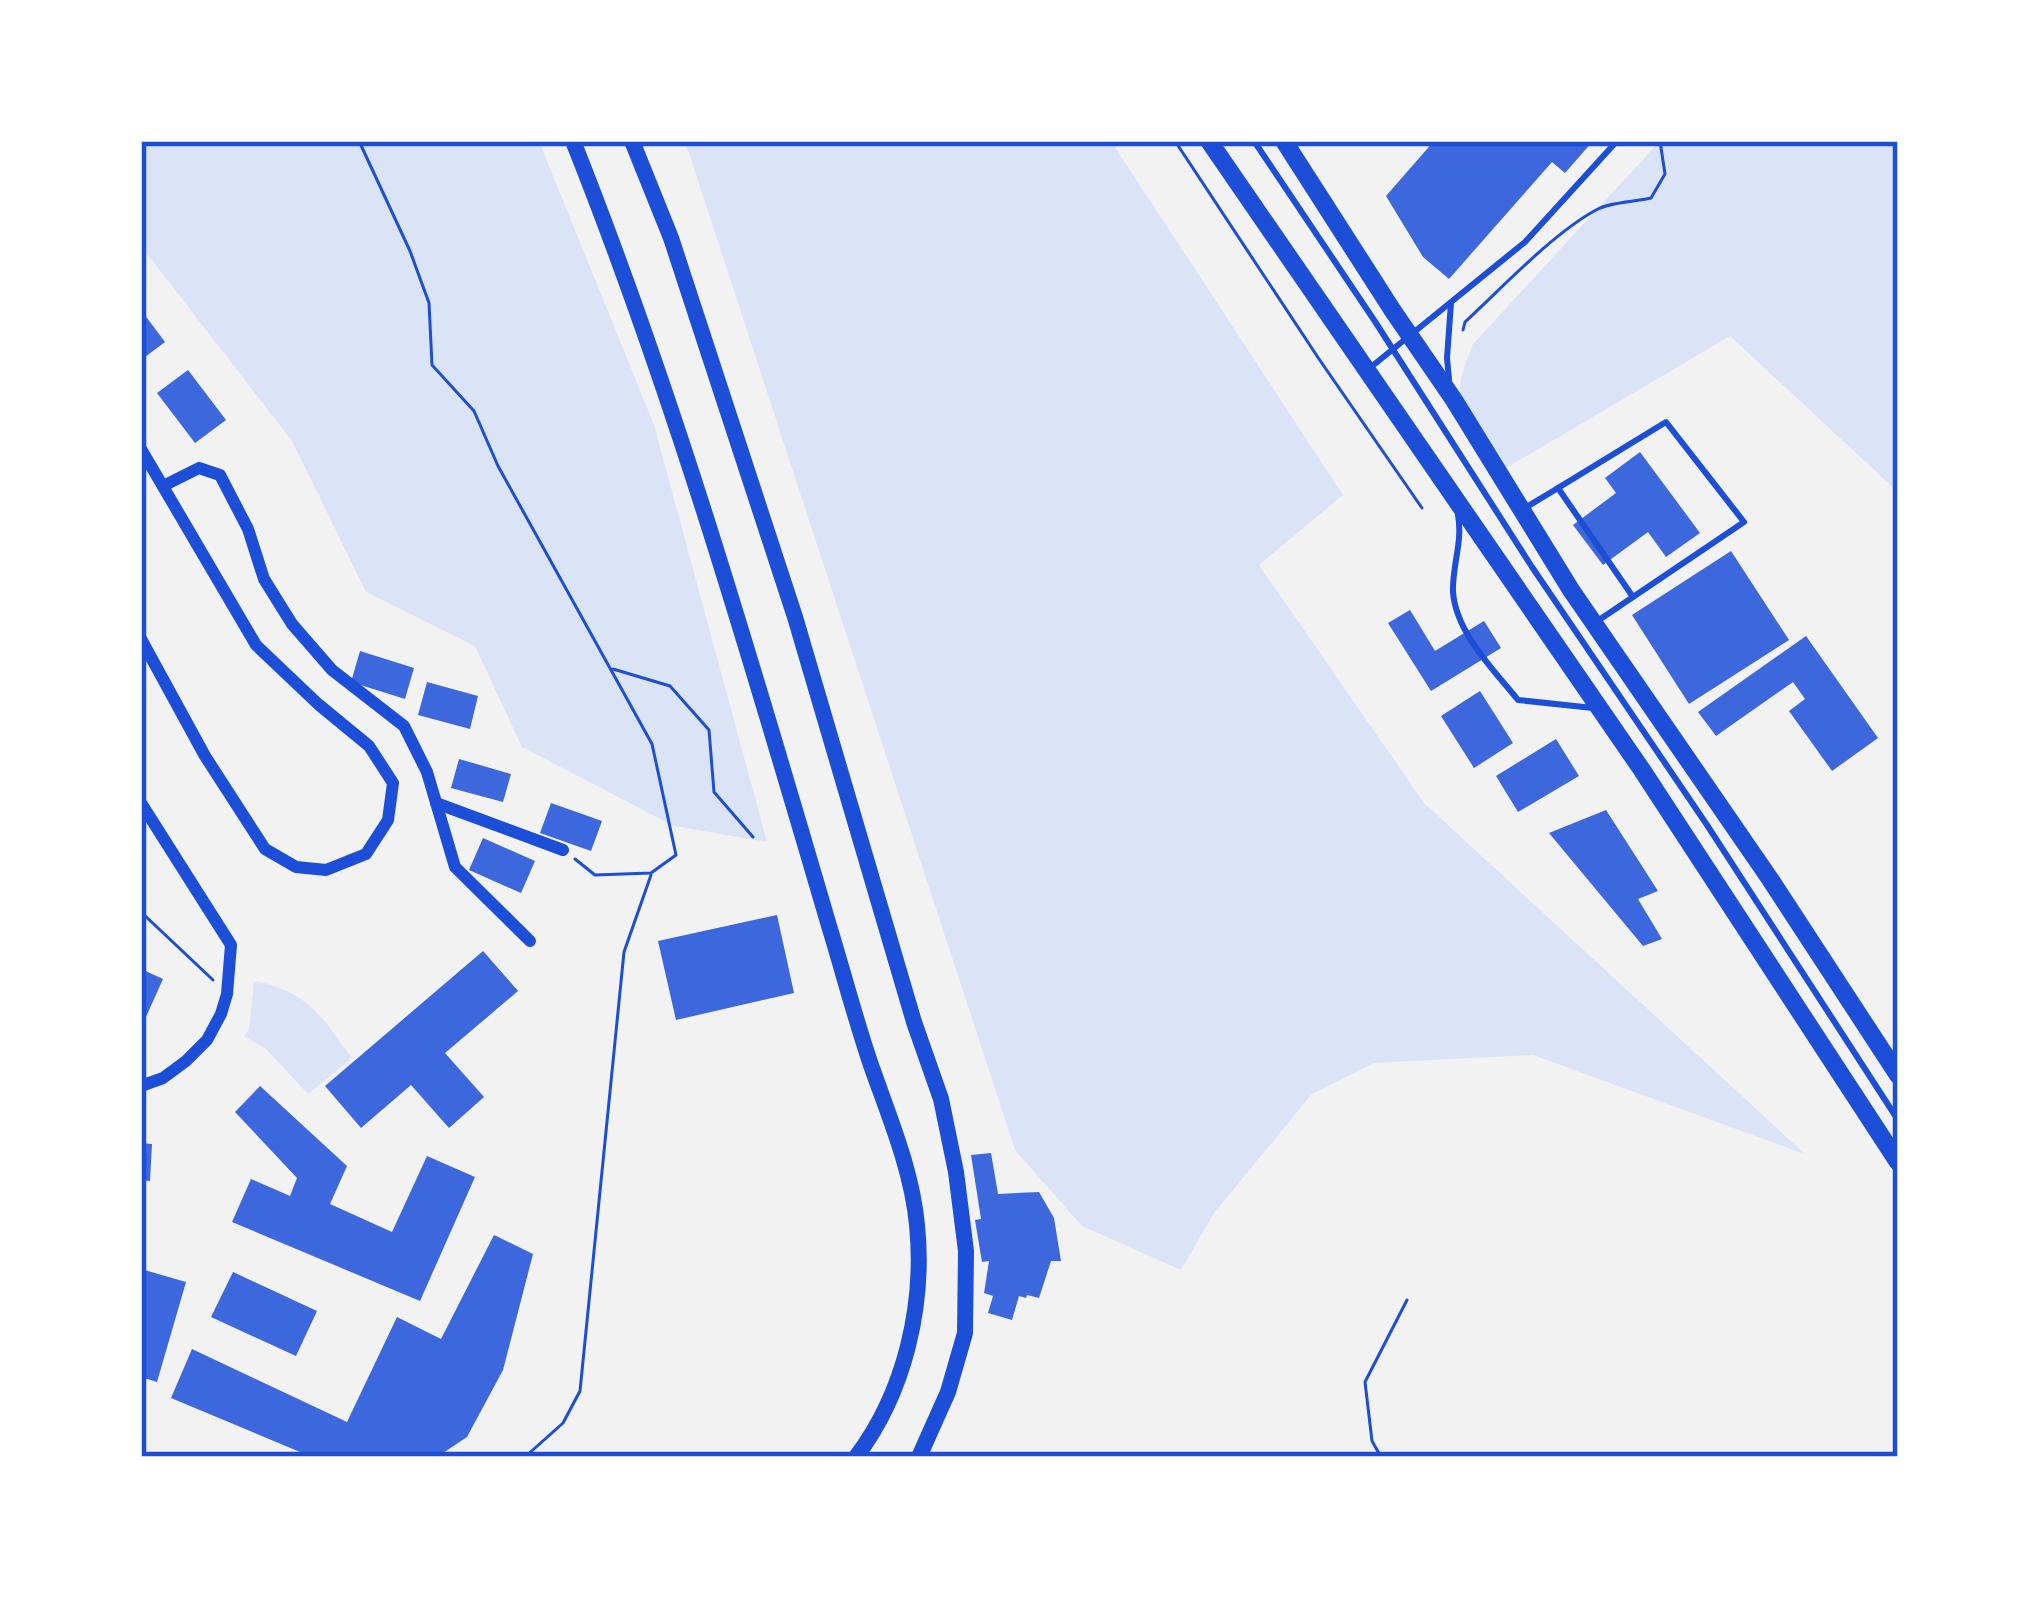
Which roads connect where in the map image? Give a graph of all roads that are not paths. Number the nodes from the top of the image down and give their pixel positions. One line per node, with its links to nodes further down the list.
1 (573, 141): 29 (main road)
2 (632, 141): 30 (main road)
3 (1209, 141): 10 (main road)
4 (1254, 141): 9 (lane)
5 (1284, 141): 8 (main road)
6 (1617, 141): 7 (lane)
7 (1452, 301): 8 (lane); 11 (lane)
8 (1411, 337): 9 (lane); 11 (main road)
9 (1393, 351): 10 (lane); 27 (lane)
10 (1368, 369): 15 (main road)
11 (1454, 400): 16 (main road)
12 (141, 449): 13 (street)
13 (163, 486): 19 (street); 21 (street)
14 (1558, 488): 16 (lane); 17 (lane); 17 (lane)
15 (1454, 494): 20 (main road); 20 (lane)
16 (1522, 510): 18 (main road)
17 (1633, 598): 18 (lane)
18 (1593, 623): 25 (main road)
19 (141, 639)
20 (1599, 709): 28 (main road)
21 (436, 803): 23 (street); 24 (street)
22 (144, 812): 26 (street)
23 (562, 850)
24 (530, 941)
25 (1898, 1075)
26 (141, 1086)
27 (1898, 1120)
28 (1898, 1162)
29 (856, 1457)
30 (919, 1457)

